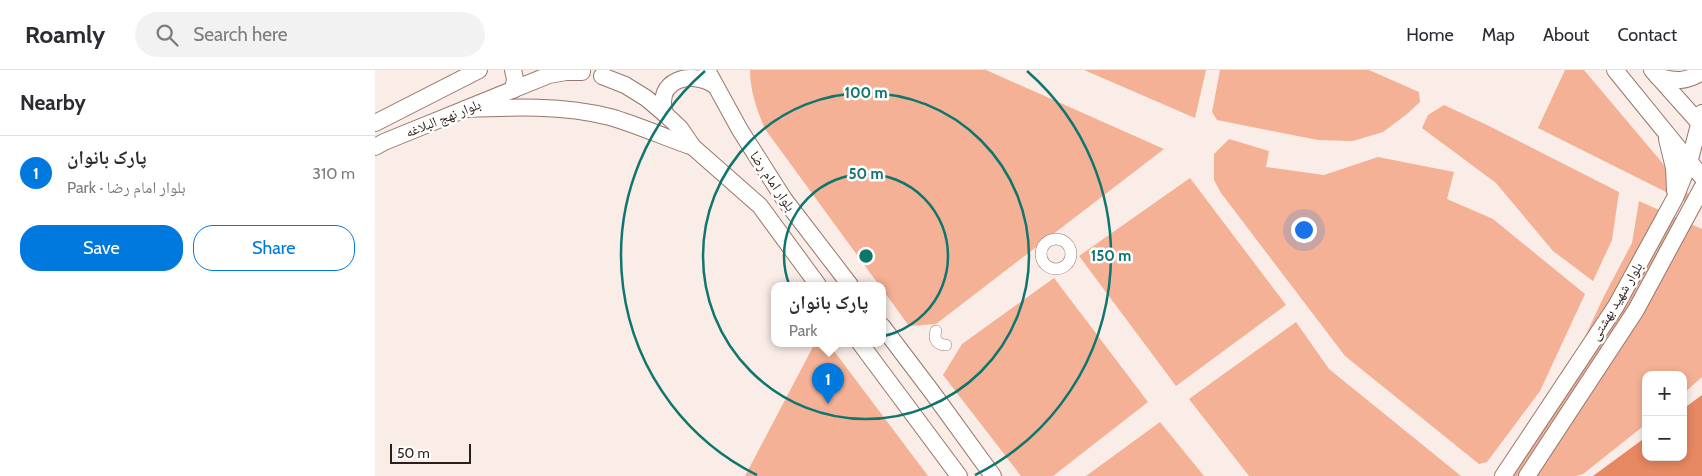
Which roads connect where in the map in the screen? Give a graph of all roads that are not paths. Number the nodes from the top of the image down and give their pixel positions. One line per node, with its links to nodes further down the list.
1 (479, 70): 17 (main road, بلوار نهج البلاغه)
2 (513, 70): 12 (main road)
3 (625, 70): 11 (main road)
4 (707, 70): 13 (main road, بلوار امام رضا)
5 (716, 70): 13 (main road)
6 (1615, 70): 18 (main road)
7 (581, 71): 11 (main road, بلوار نهج البلاغه); 12 (main road, بلوار نهج البلاغه)
8 (1702, 72): 10 (main road)
9 (1655, 73): 10 (main road); 16 (main road)
10 (1680, 75)
11 (602, 76): 15 (main road, بلوار نهج البلاغه)
12 (513, 90): 14 (main road, بلوار نهج البلاغه)
13 (717, 90): 15 (main road); 28 (main road, بلوار امام رضا)
14 (465, 109): 19 (main road, بلوار نهج البلاغه); 20 (main road)
15 (665, 114): 20 (main road, بلوار نهج البلاغه)
16 (1701, 121): 21 (main road, بلوار شهید بهشتی)
17 (375, 123)
18 (1666, 134): 21 (main road); 24 (main road)
19 (375, 147)
20 (693, 147): 27 (main road, بلوار امام رضا)
21 (1689, 163): 22 (main road); 24 (main road, بلوار شهید بهشتی)
22 (1702, 177)
23 (1702, 188): 26 (main road, بلوار شهید بهشتی)
24 (1675, 198): 35 (main road, بلوار شهید بهشتی)
25 (1702, 208): 26 (main road)
26 (1686, 217): 36 (main road, بلوار شهید بهشتی)
27 (816, 282)
28 (848, 282)
29 (886, 331): 34 (main road)
30 (936, 331): 31 (street)
31 (947, 344)
32 (863, 347): 33 (main road)
33 (959, 476)
34 (993, 476)
35 (1503, 476)
36 (1527, 476)

